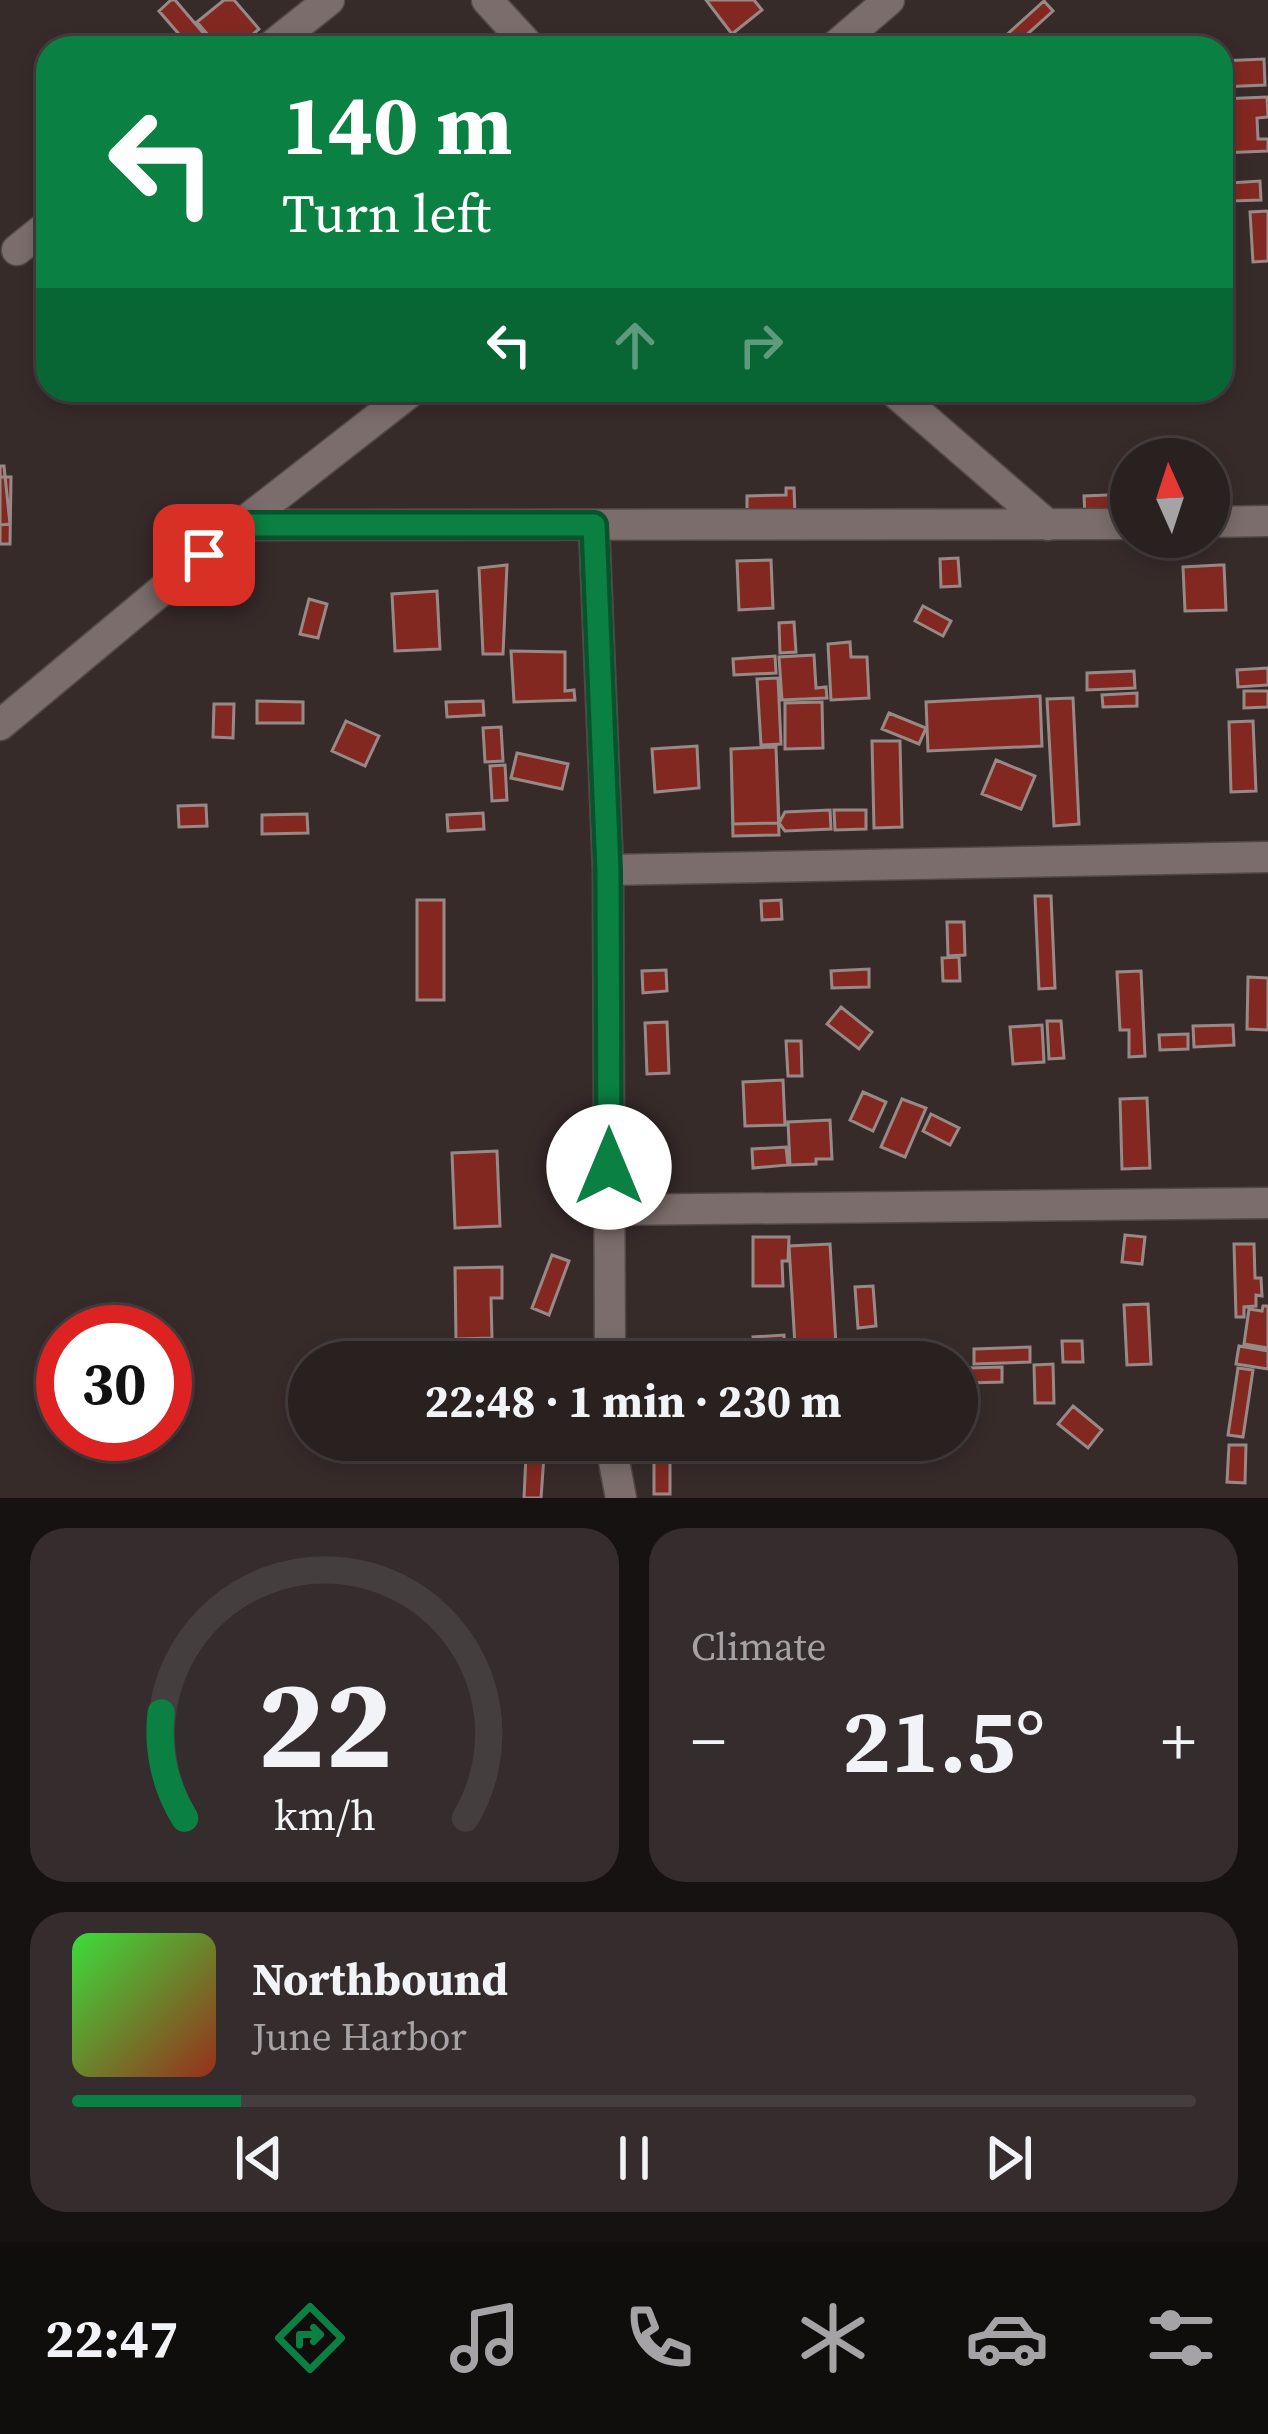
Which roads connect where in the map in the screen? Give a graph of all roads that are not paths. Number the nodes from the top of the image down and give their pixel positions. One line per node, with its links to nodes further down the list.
1 (328, 0): 4 (street)
2 (487, 0): 5 (street)
3 (889, 0): 6 (street)
4 (284, 36)
5 (520, 36)
6 (847, 36)
7 (36, 235): 8 (street)
8 (17, 250)
9 (398, 402): 14 (street)
10 (906, 402): 16 (street)
11 (1268, 521): 12 (street)
12 (1230, 522)
13 (1110, 524): 16 (street)
14 (240, 525): 15 (street); 17 (street)
15 (594, 525): 16 (street); 19 (street)
16 (1048, 525)
17 (0, 725)
18 (1268, 857): 19 (street)
19 (608, 870): 21 (street)
20 (1268, 1203): 21 (street)
21 (610, 1210): 22 (street)
22 (610, 1341)
23 (614, 1461): 24 (street)
24 (621, 1498)

